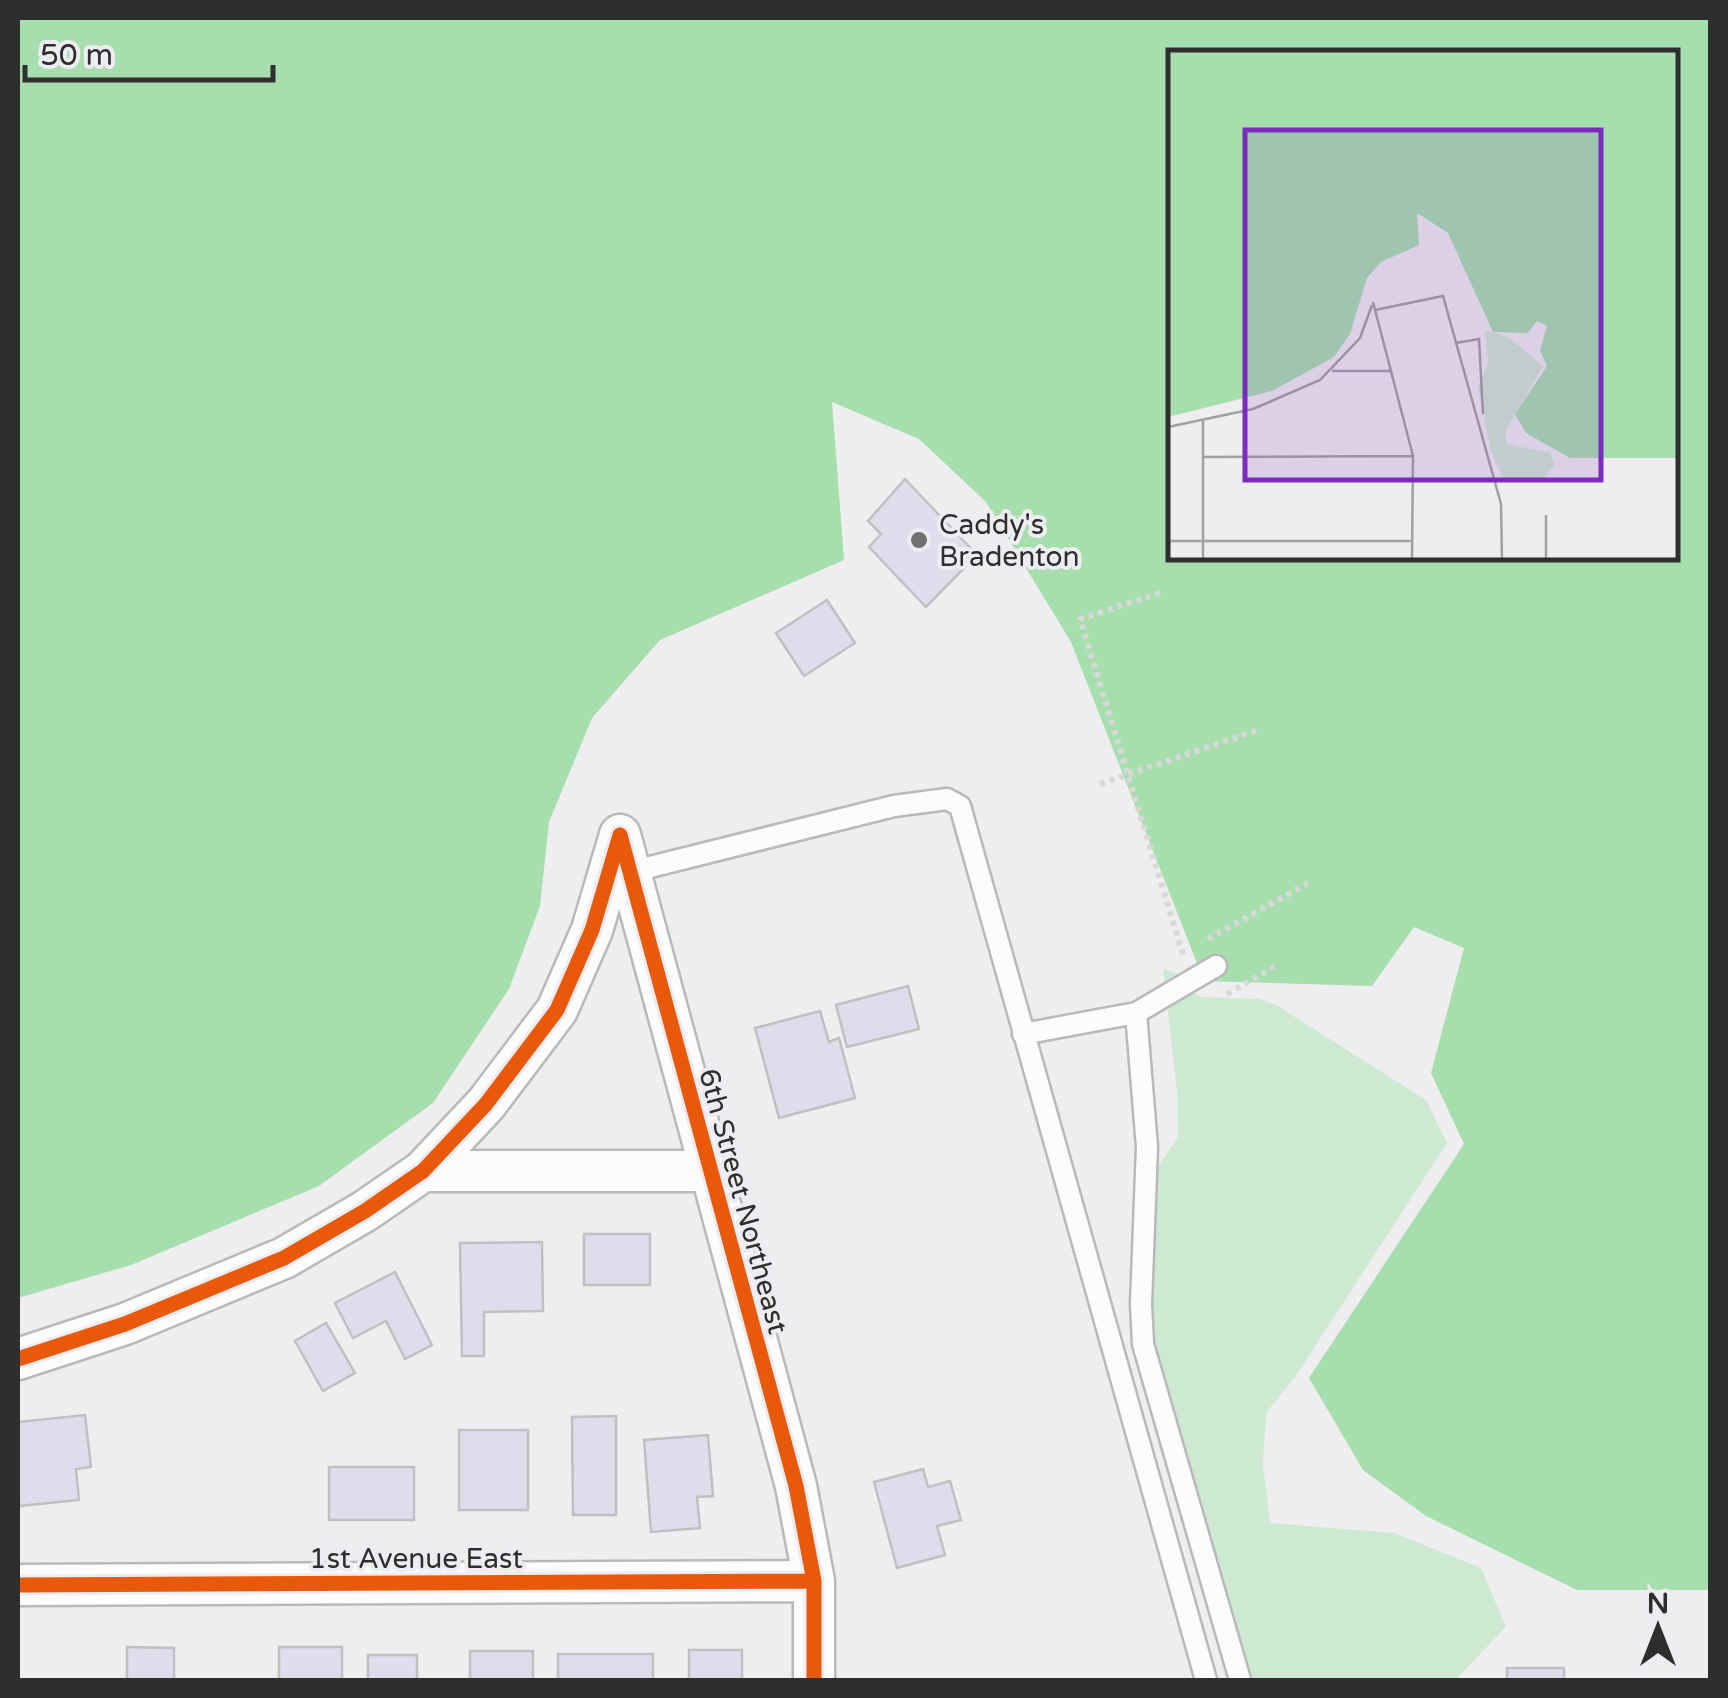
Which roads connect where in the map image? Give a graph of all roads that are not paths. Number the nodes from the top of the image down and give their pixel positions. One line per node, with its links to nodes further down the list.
1 (625, 854): 4 (lane); 5 (street); 6 (street, 6th Street Northeast)
2 (1216, 966): 3 (lane)
3 (1136, 1013): 4 (lane); 12 (lane)
4 (1023, 1034): 11 (lane)
5 (422, 1170): 6 (street); 7 (street)
6 (710, 1171): 8 (street, 6th Street Northeast)
7 (18, 1359)
8 (814, 1582): 9 (street, 1st Avenue East); 10 (street, 6th Street Northeast)
9 (18, 1585)
10 (814, 1680)
11 (1206, 1680)
12 (1240, 1680)

